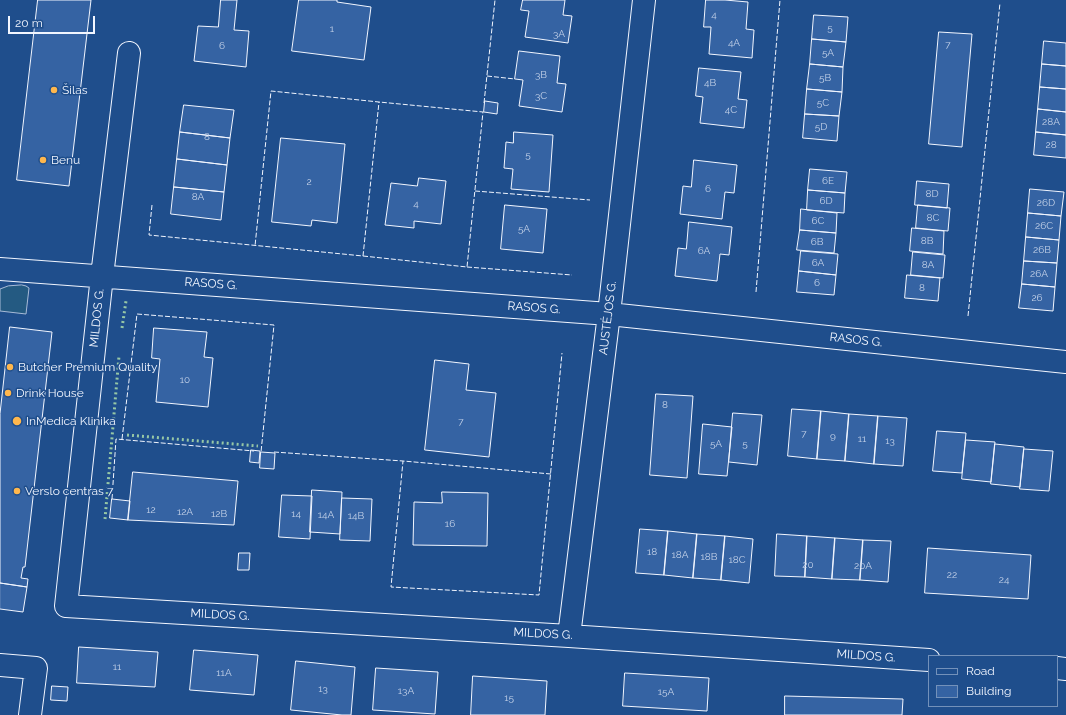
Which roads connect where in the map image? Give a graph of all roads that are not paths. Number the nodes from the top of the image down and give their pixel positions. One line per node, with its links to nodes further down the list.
1 (644, 0): 5 (street, AUSTĖJOS G.)
2 (129, 53): 4 (street, MILDOS G.)
3 (0, 269): 4 (street, RASOS G.)
4 (102, 276): 5 (street, RASOS G.); 7 (street, MILDOS G.)
5 (608, 314): 6 (street, RASOS G.); 7 (street, AUSTĖJOS G.)
6 (1066, 362)
7 (569, 636): 8 (street, MILDOS G.)
8 (928, 660)
9 (0, 665): 10 (street)
10 (30, 715)

